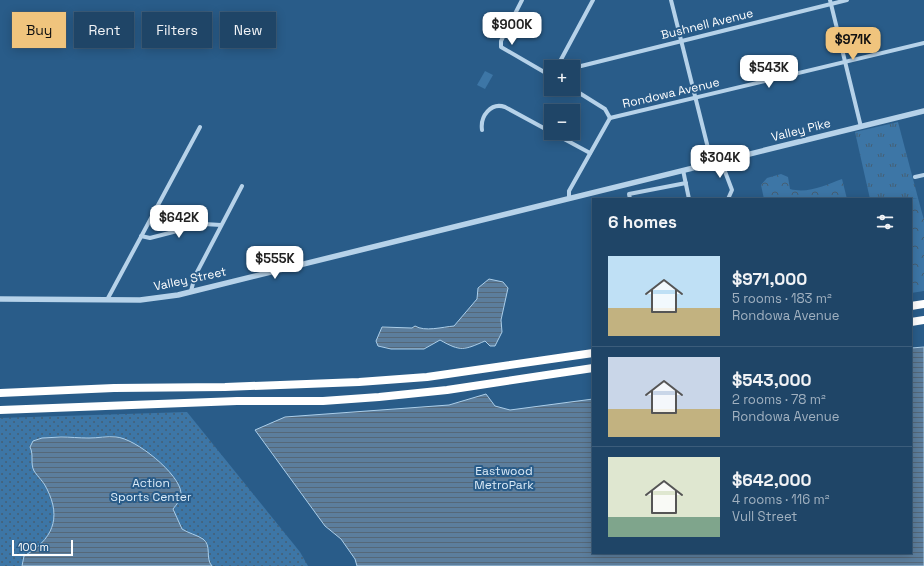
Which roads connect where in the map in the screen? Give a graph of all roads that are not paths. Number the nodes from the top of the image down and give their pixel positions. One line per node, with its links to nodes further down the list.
1 (522, 0): 11 (street)
2 (593, 0): 8 (street)
3 (671, 0): 6 (street)
4 (847, 0): 5 (street, Bushnell Avenue)
5 (830, 2): 6 (street, Bushnell Avenue); 9 (street)
6 (682, 41): 10 (street, Bushnell Avenue); 13 (street)
7 (924, 43): 9 (street, Rondowa Avenue)
8 (560, 60)
9 (845, 62): 13 (street, Rondowa Avenue); 17 (street)
10 (580, 66)
11 (544, 72)
12 (580, 93): 15 (street, Rondowa Avenue)
13 (696, 98): 15 (street, Rondowa Avenue); 23 (street)
14 (924, 111): 17 (street, Valley Pike)
15 (610, 118): 21 (street)
16 (200, 127): 35 (street)
17 (861, 127): 22 (street, Valley Pike)
18 (544, 128): 19 (street)
19 (482, 130)
20 (566, 140): 21 (street)
21 (590, 153): 32 (street)
22 (721, 161): 23 (street, Valley Pike); 31 (street)
23 (712, 164): 24 (street, Valley Pike)
24 (682, 170): 27 (street); 32 (street, Valley Pike)
25 (924, 175): 26 (street)
26 (915, 177)
27 (686, 183): 29 (street); 30 (street)
28 (242, 186): 34 (street)
29 (630, 198)
30 (688, 198)
31 (728, 198)
32 (569, 199): 33 (street, Valley Pike)
33 (543, 205): 36 (street, Valley Street)
34 (221, 225): 35 (street); 36 (street)
35 (141, 236): 38 (street)
36 (192, 292): 38 (street, Valley Street)
37 (0, 299): 38 (street, Valley Street)
38 (107, 300)
39 (924, 304): 40 (highway)
40 (912, 306)
41 (924, 320): 42 (highway)
42 (912, 322)
43 (592, 353): 45 (highway)
44 (592, 368): 46 (highway)
45 (0, 393)
46 (0, 410)

